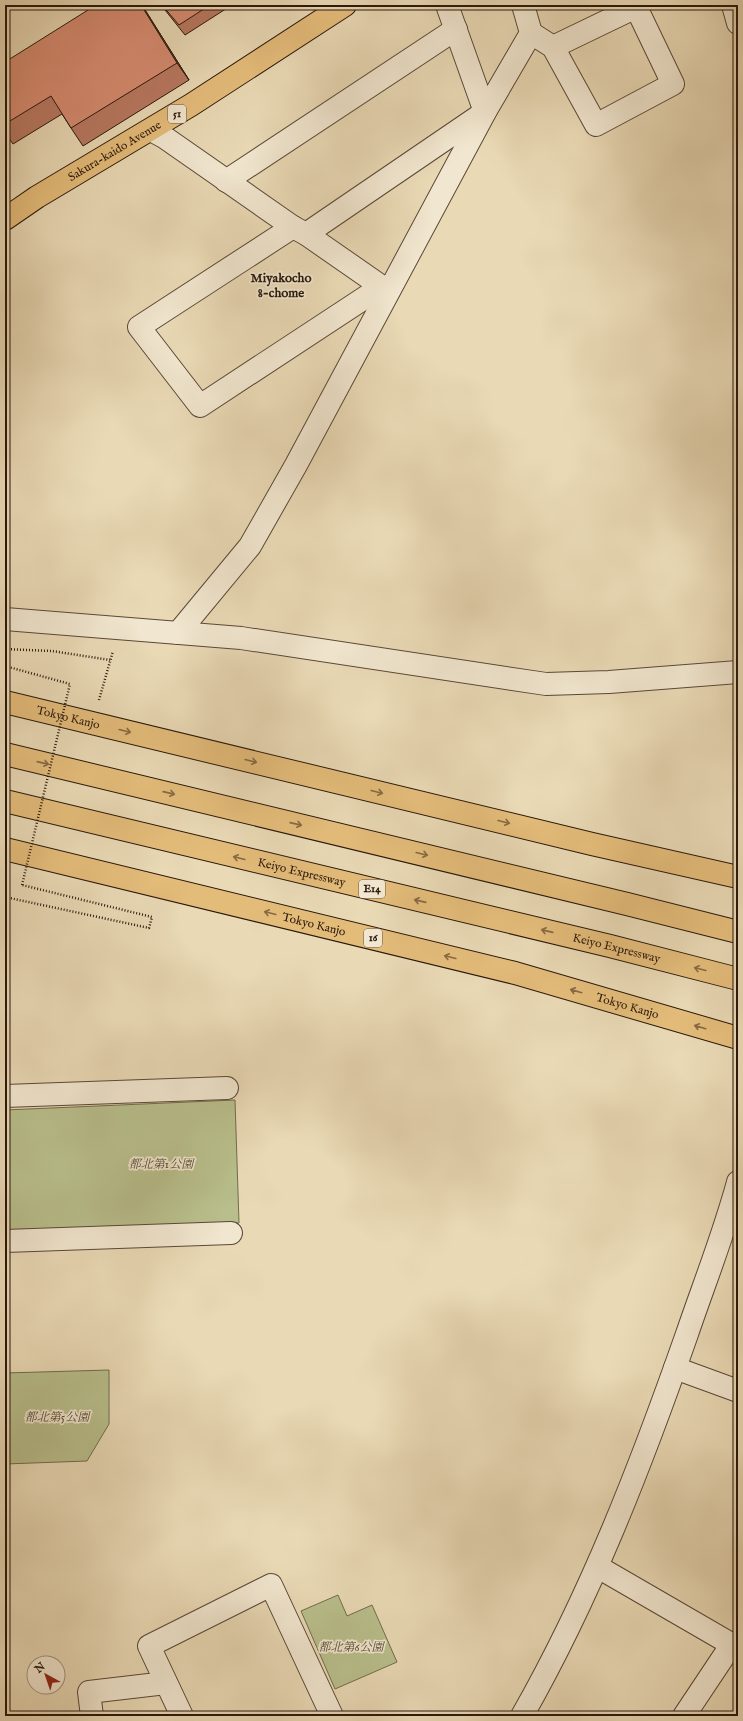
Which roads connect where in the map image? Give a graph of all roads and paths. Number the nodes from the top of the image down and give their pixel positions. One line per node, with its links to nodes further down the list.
1 (345, 5): 10 (highway, Sakura-kaido Avenue / 51)
2 (448, 5): 6 (street)
3 (523, 5): 7 (street)
4 (733, 5): 5 (street)
5 (738, 23)
6 (456, 29): 9 (street); 11 (street)
7 (531, 33): 8 (street); 9 (street)
8 (554, 47): 8 (street)
9 (485, 112): 13 (street); 14 (street)
10 (150, 130): 11 (street); 12 (highway, Sakura-kaido Avenue / 51)
11 (226, 181): 13 (street)
12 (5, 219)
13 (300, 231): 14 (street); 14 (street)
14 (388, 291): 16 (street)
15 (5, 619): 16 (street)
16 (178, 633): 21 (street)
17 (114, 645): 19 (path)
18 (5, 649): 19 (path)
19 (110, 660): 23 (path)
20 (5, 666): 28 (path, bridge)
21 (738, 672)
22 (5, 702): 27 (highway, Tokyo Kanjo, one-way to 27)
23 (98, 703)
24 (5, 754): 29 (highway, one-way to 29)
25 (5, 801): 30 (highway, Keiyo Expressway / E14, one-way to 25)
26 (5, 848): 31 (highway, Tokyo Kanjo / 16, one-way to 26)
27 (738, 877)
28 (5, 897)
29 (738, 932)
30 (738, 979)
31 (738, 1038)
32 (227, 1088): 33 (street)
33 (5, 1096)
34 (738, 1182): 37 (street)
35 (231, 1233): 36 (street)
36 (5, 1242)
37 (675, 1368): 38 (street); 39 (street)
38 (738, 1392)
39 (598, 1567): 40 (street); 45 (street)
40 (735, 1646): 46 (street)
41 (166, 1683): 42 (street); 43 (street); 44 (street)
42 (92, 1716)
43 (182, 1716)
44 (332, 1716)
45 (522, 1716)
46 (684, 1716)

